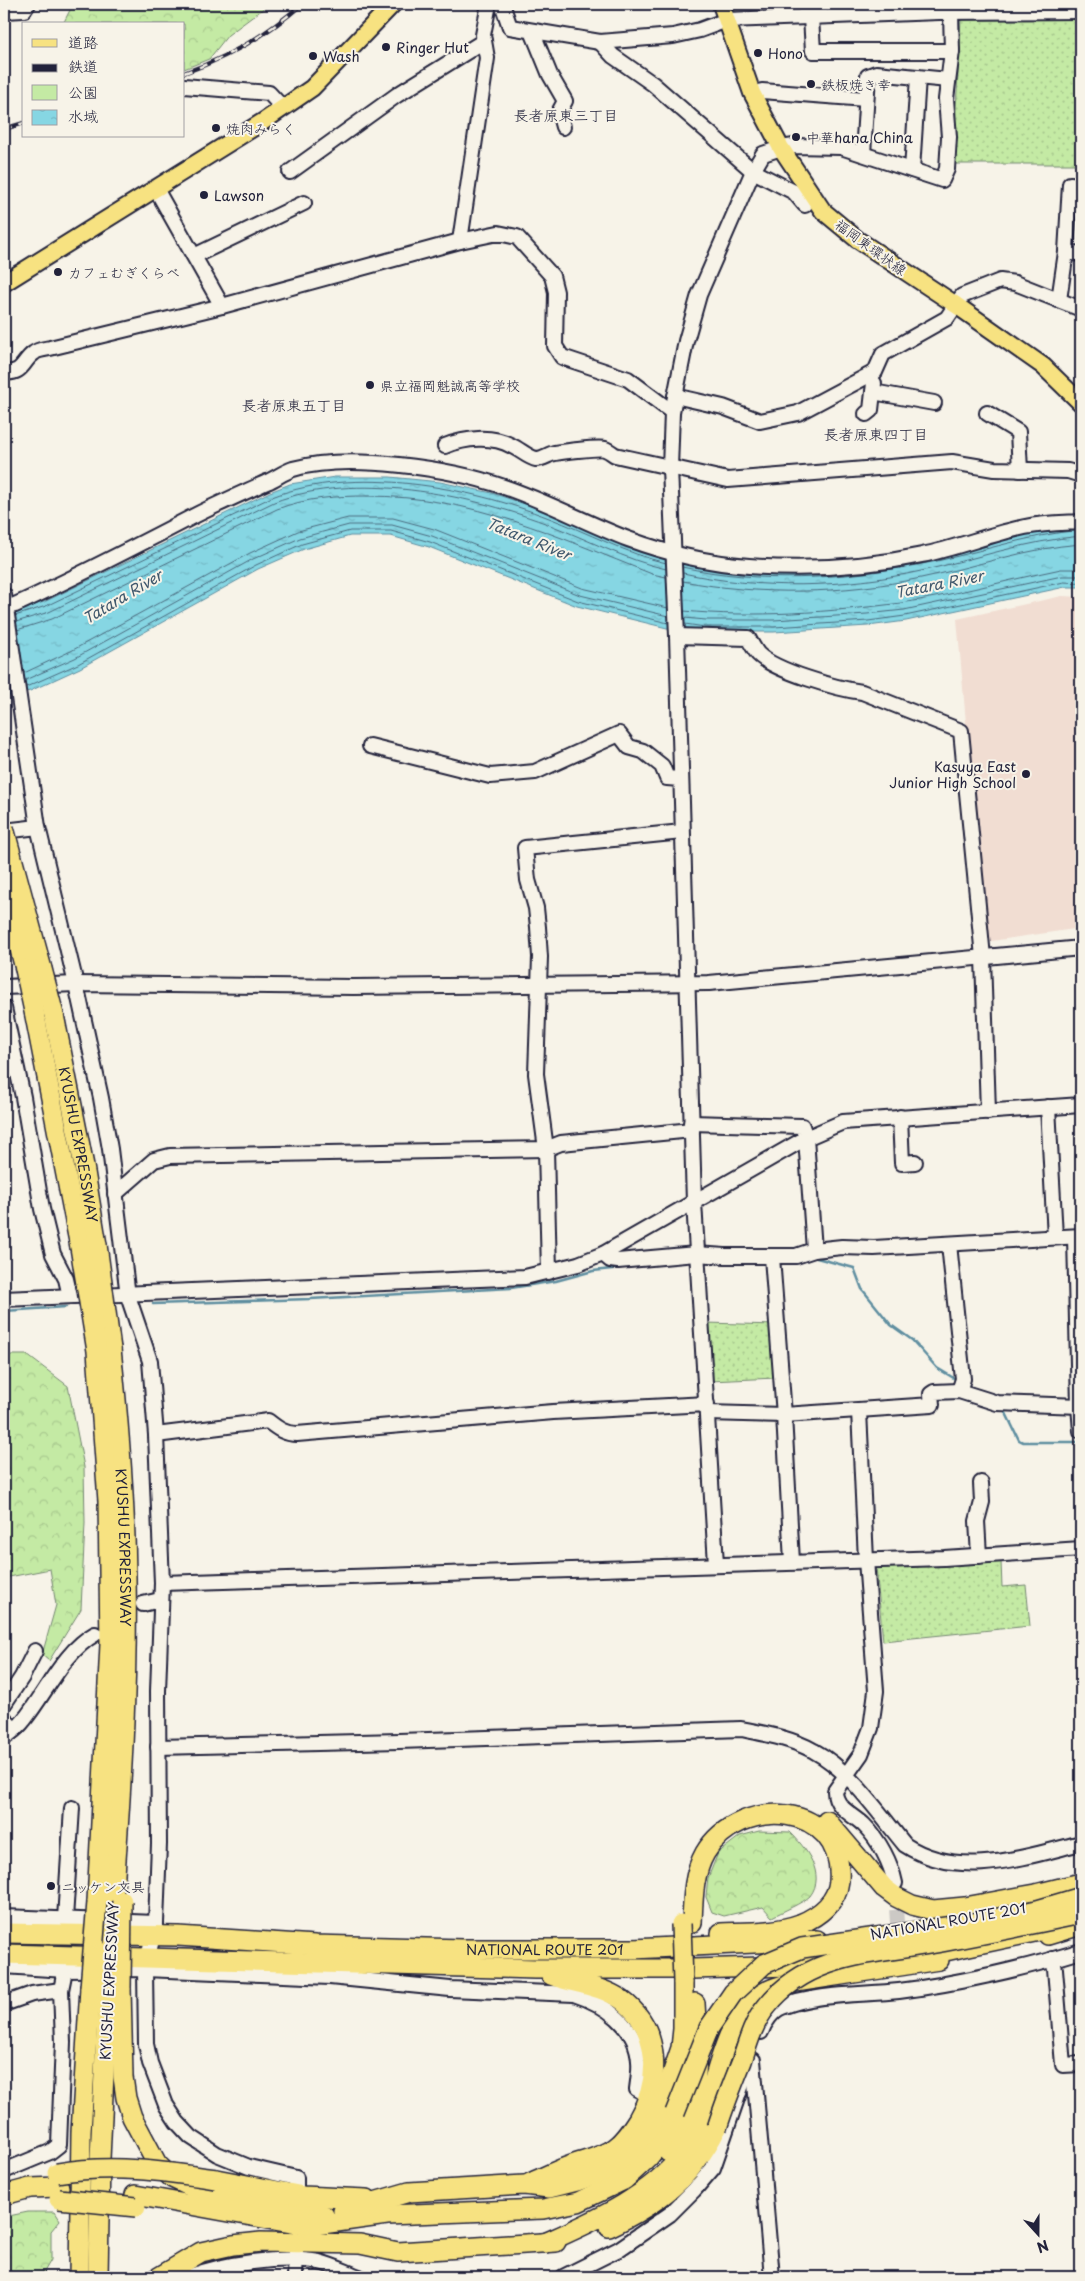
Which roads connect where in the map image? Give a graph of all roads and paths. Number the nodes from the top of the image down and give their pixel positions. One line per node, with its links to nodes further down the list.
1 (28, 4): 8 (street)
2 (393, 4): 20 (main road)
3 (489, 4): 12 (street)
4 (502, 4): 11 (street)
5 (721, 4): 10 (main road, 福岡東環状線)
6 (942, 10): 7 (street); 9 (street); 14 (street)
7 (1081, 10)
8 (4, 11)
9 (808, 13): 10 (street); 14 (street)
10 (727, 20): 13 (street); 18 (main road, 福岡東環状線)
11 (532, 31): 13 (street); 21 (street)
12 (484, 42): 26 (street); 31 (street)
13 (600, 42): 25 (street)
14 (952, 51): 16 (street)
15 (918, 77): 16 (street); 19 (street); 24 (street)
16 (948, 80): 24 (street)
17 (185, 86): 20 (street)
18 (752, 93): 19 (street); 22 (main road, 福岡東環状線)
19 (866, 99): 23 (street)
20 (282, 107): 28 (main road)
21 (563, 128)
22 (781, 148): 23 (street); 25 (street); 37 (main road, 福岡東環状線)
23 (863, 154): 24 (street)
24 (912, 170)
25 (753, 171): 30 (street); 43 (street)
26 (290, 172)
27 (1081, 185): 32 (street)
28 (156, 189): 34 (street); 35 (main road)
29 (304, 203): 34 (street)
30 (805, 205)
31 (460, 241): 38 (street); 46 (street)
32 (1066, 252): 33 (street); 36 (street)
33 (1081, 254)
34 (194, 256): 38 (street)
35 (4, 281)
36 (1059, 300): 37 (street); 39 (street)
37 (956, 305): 41 (street); 45 (main road, 福岡東環状線)
38 (222, 306): 40 (street)
39 (1081, 308)
40 (4, 372)
41 (876, 372): 42 (street); 43 (street)
42 (873, 392): 44 (street); 48 (street)
43 (675, 396): 46 (street)
44 (934, 403)
45 (1081, 403)
46 (672, 412): 50 (street)
47 (987, 413): 51 (street)
48 (866, 414)
49 (445, 446): 50 (street)
50 (670, 468): 51 (street); 54 (street)
51 (1020, 470): 52 (street)
52 (1081, 475)
53 (1081, 522): 54 (street)
54 (673, 553): 55 (street); 56 (street)
55 (5, 606): 59 (street)
56 (678, 636): 58 (street); 64 (street)
57 (370, 746): 58 (street)
58 (680, 780): 61 (street)
59 (38, 827): 60 (street); 67 (street)
60 (4, 829): 65 (highway, KYUSHU EXPRESSWAY, bridge)
61 (682, 832): 66 (street); 68 (street)
62 (4, 887): 65 (highway, KYUSHU EXPRESSWAY)
63 (1081, 948): 64 (street)
64 (983, 957): 66 (street); 73 (street)
65 (33, 969): 84 (highway, KYUSHU EXPRESSWAY, bridge); 84 (highway, KYUSHU EXPRESSWAY, bridge)
66 (687, 983): 68 (street); 75 (street)
67 (76, 984): 68 (street); 69 (street); 79 (street)
68 (538, 985): 77 (street)
69 (4, 987)
70 (4, 1008): 90 (street)
71 (1081, 1105): 72 (street)
72 (1048, 1107): 73 (street); 82 (street)
73 (988, 1112): 74 (street)
74 (900, 1117): 76 (street); 78 (street)
75 (691, 1127): 76 (street); 77 (street); 80 (street)
76 (806, 1138): 80 (street); 85 (street)
77 (546, 1149): 79 (street); 89 (street)
78 (915, 1162)
79 (115, 1194): 91 (street)
80 (694, 1202): 86 (street); 87 (street)
81 (1078, 1236): 82 (street); 95 (street)
82 (1055, 1237): 83 (street)
83 (949, 1244): 85 (street); 94 (street)
84 (88, 1246): 93 (highway, KYUSHU EXPRESSWAY, bridge)
85 (814, 1250): 88 (street)
86 (603, 1254): 87 (street); 89 (street)
87 (696, 1254): 88 (street); 96 (street)
88 (772, 1257): 98 (street)
89 (549, 1272): 91 (street)
90 (70, 1296): 91 (street); 92 (street)
91 (128, 1296): 100 (street)
92 (4, 1299)
93 (104, 1350): 122 (highway, KYUSHU EXPRESSWAY); 122 (highway, KYUSHU EXPRESSWAY)
94 (959, 1391): 95 (street); 97 (street)
95 (1080, 1406): 99 (street)
96 (707, 1409): 98 (street); 100 (street); 106 (street)
97 (859, 1411): 98 (street); 104 (street)
98 (784, 1415): 105 (street)
99 (1081, 1431)
100 (156, 1435): 107 (street)
101 (981, 1483): 103 (street)
102 (1081, 1549): 103 (street)
103 (979, 1556): 104 (street)
104 (866, 1560): 105 (street); 116 (street)
105 (792, 1562): 106 (street)
106 (716, 1564): 107 (street)
107 (162, 1583): 108 (street)
108 (160, 1600): 109 (street); 115 (street)
109 (142, 1604)
110 (95, 1634): 114 (street)
111 (35, 1652): 112 (street)
112 (4, 1704)
113 (4, 1718): 114 (street)
114 (9, 1734)
115 (158, 1747): 116 (street); 129 (street)
116 (846, 1776): 118 (street); 119 (street)
117 (72, 1808): 125 (street)
118 (1081, 1843)
119 (895, 1883)
120 (1081, 1883): 127 (highway)
121 (1081, 1895): 131 (highway, bridge); 132 (highway, NATIONAL ROUTE 201)
122 (111, 1902): 142 (highway, KYUSHU EXPRESSWAY, bridge); 142 (highway, bridge)
123 (1081, 1914): 131 (highway, bridge)
124 (4, 1917): 125 (street)
125 (65, 1919): 129 (street)
126 (1081, 1921): 138 (highway, NATIONAL ROUTE 201)
127 (687, 1923): 132 (highway); 141 (highway, bridge)
128 (1081, 1925): 161 (highway)
129 (154, 1930): 130 (highway, NATIONAL ROUTE 201); 132 (highway, NATIONAL ROUTE 201); 136 (street)
130 (4, 1933)
131 (864, 1946): 160 (highway, bridge); 163 (highway, bridge)
132 (516, 1950)
133 (1081, 1951): 135 (street)
134 (4, 1954): 136 (highway, NATIONAL ROUTE 201)
135 (1052, 1959): 144 (street); 147 (street)
136 (147, 1963): 138 (highway, NATIONAL ROUTE 201); 139 (street); 148 (street); 156 (street)
137 (4, 1966): 139 (street)
138 (535, 1969): 154 (highway)
139 (65, 1970): 143 (street)
140 (900, 1976): 144 (street)
141 (688, 1982): 154 (highway); 161 (highway)
142 (106, 1988): 151 (highway, KYUSHU EXPRESSWAY); 160 (highway); 167 (highway, KYUSHU EXPRESSWAY)
143 (61, 1990): 145 (street); 152 (street)
144 (900, 1991): 146 (street)
145 (4, 2004)
146 (752, 2055): 150 (street); 173 (street)
147 (1081, 2064)
148 (643, 2092)
149 (715, 2106): 150 (street)
150 (735, 2110): 172 (street)
151 (82, 2132): 165 (highway); 166 (highway, KYUSHU EXPRESSWAY)
152 (4, 2171)
153 (4, 2185): 155 (highway)
154 (524, 2185): 160 (highway)
155 (59, 2186): 157 (highway); 158 (highway); 159 (highway); 160 (highway, bridge)
156 (296, 2186)
157 (4, 2195)
158 (136, 2201): 160 (highway); 162 (highway)
159 (4, 2205)
160 (385, 2208)
161 (573, 2230): 163 (highway)
162 (330, 2242): 163 (highway); 168 (highway)
163 (545, 2243)
164 (295, 2257): 169 (street); 170 (street); 171 (street)
165 (67, 2277)
166 (80, 2277)
167 (98, 2277)
168 (159, 2277)
169 (188, 2277)
170 (295, 2277)
171 (359, 2277)
172 (563, 2277)
173 (772, 2277)

